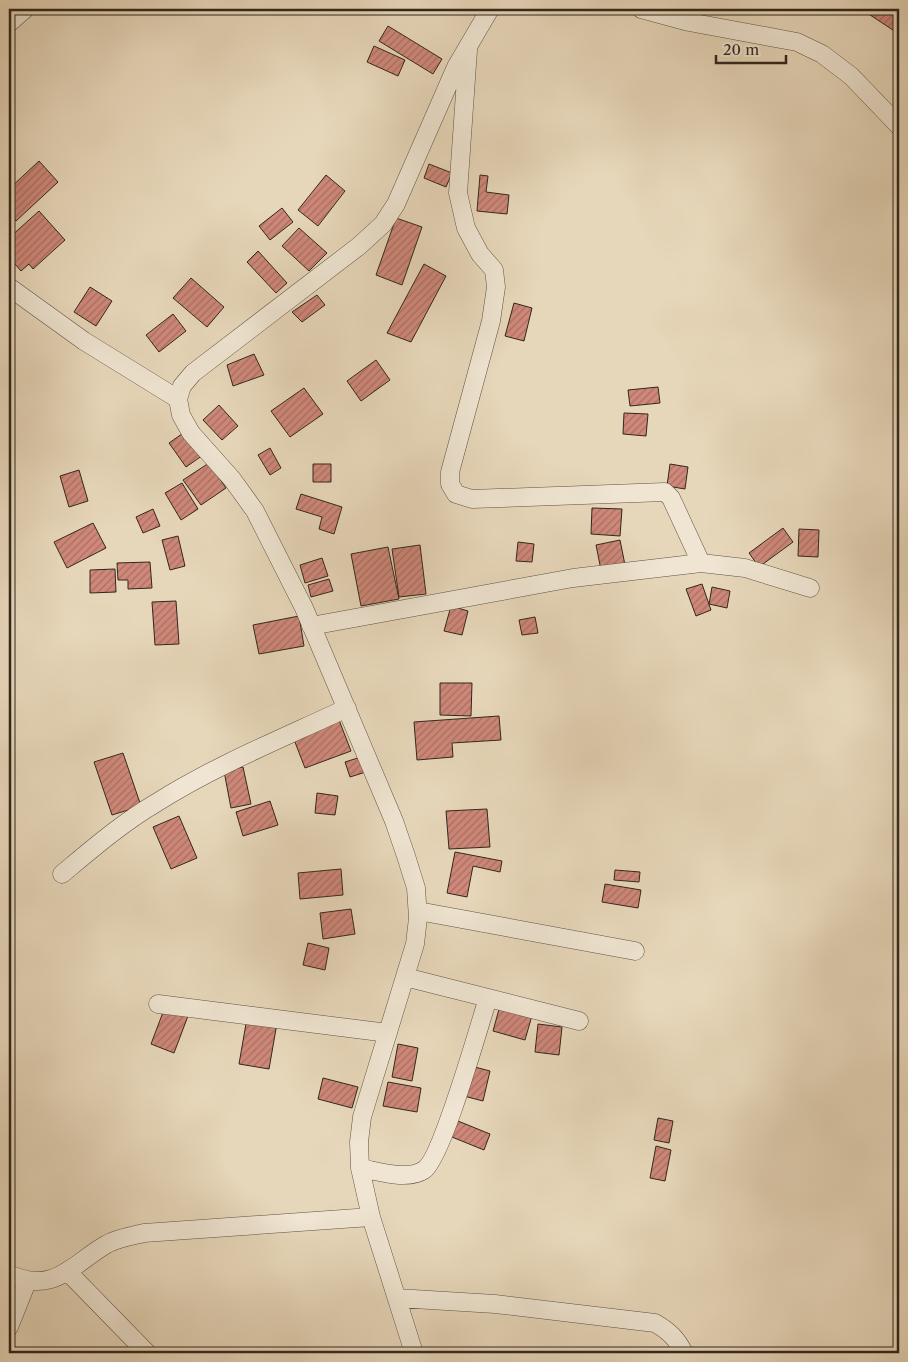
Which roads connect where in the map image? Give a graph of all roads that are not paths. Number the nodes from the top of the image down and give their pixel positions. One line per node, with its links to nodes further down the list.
1 (25, 9): 4 (street)
2 (490, 9): 5 (street)
3 (641, 9): 6 (street)
4 (9, 23)
5 (469, 45): 8 (street); 9 (street)
6 (899, 126)
7 (9, 287): 8 (street)
8 (178, 399): 11 (street)
9 (701, 563): 10 (street); 11 (street)
10 (810, 588)
11 (311, 626): 12 (street)
12 (347, 708): 13 (street); 14 (street)
13 (62, 874)
14 (418, 911): 15 (street); 16 (street)
15 (635, 951)
16 (405, 977): 17 (street); 20 (street)
17 (488, 998): 19 (street); 21 (street)
18 (158, 1004): 20 (street)
19 (579, 1021)
20 (388, 1033): 21 (street)
21 (360, 1168): 22 (street)
22 (371, 1217): 23 (street); 26 (street)
23 (67, 1271): 25 (street); 28 (street)
24 (9, 1274): 25 (street)
25 (27, 1282): 27 (street)
26 (397, 1298): 29 (street); 30 (street)
27 (9, 1327)
28 (147, 1353)
29 (414, 1353)
30 (684, 1353)

